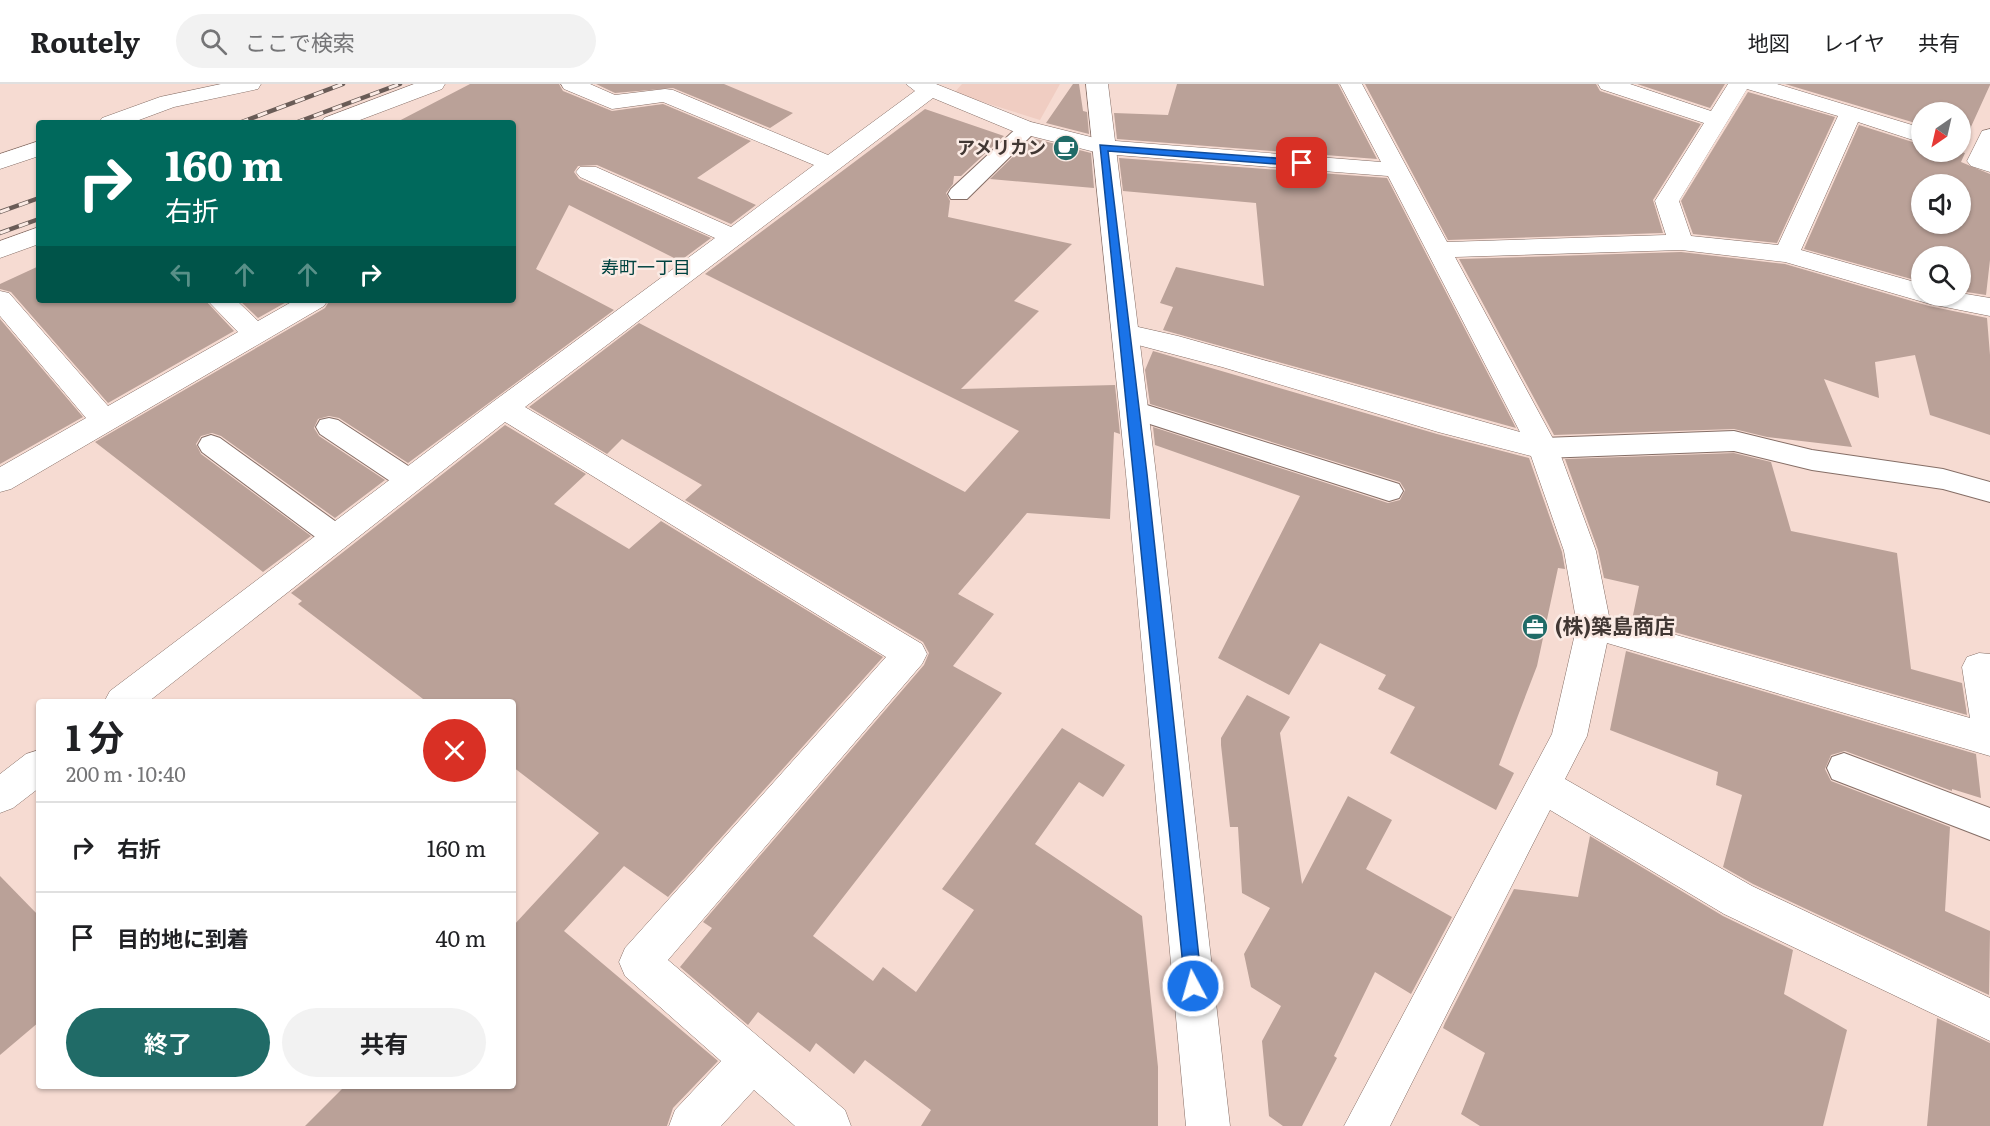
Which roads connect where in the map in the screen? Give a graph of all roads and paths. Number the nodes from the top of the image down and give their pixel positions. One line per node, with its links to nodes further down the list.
1 (250, 84): 12 (street)
2 (434, 84): 13 (street)
3 (572, 84): 20 (street)
4 (1098, 84): 17 (street)
5 (1351, 84): 21 (street)
6 (1609, 84): 14 (street)
7 (1739, 84): 14 (street)
8 (1754, 84): 10 (street)
9 (923, 87): 15 (street); 20 (street)
10 (1787, 88): 11 (street)
11 (1851, 113): 16 (street); 29 (street)
12 (118, 120)
13 (340, 120)
14 (1717, 120): 26 (street)
15 (1028, 128): 17 (street); 23 (lane)
16 (1911, 132)
17 (1103, 147): 21 (street); 36 (street)
18 (36, 149): 19 (street)
19 (0, 162)
20 (830, 164): 25 (street)
21 (1395, 170): 28 (street)
22 (588, 172): 25 (street)
23 (959, 194)
24 (36, 236): 27 (street)
25 (733, 237): 38 (street)
26 (1681, 242): 28 (street); 29 (street)
27 (0, 250)
28 (1438, 250): 43 (street)
29 (1786, 254): 30 (street)
30 (1911, 290)
31 (0, 299): 40 (street)
32 (223, 303): 37 (street)
33 (310, 303): 37 (street)
34 (1971, 304): 35 (street)
35 (1990, 307)
36 (1125, 333): 39 (street); 43 (street)
37 (256, 334): 40 (street)
38 (504, 408): 44 (street); 60 (street)
39 (1134, 410): 46 (lane); 63 (street)
40 (105, 421): 45 (street)
41 (329, 427): 44 (lane)
42 (211, 445): 48 (lane)
43 (1543, 448): 47 (lane); 49 (street)
44 (409, 480): 48 (street)
45 (0, 481)
46 (1389, 491)
47 (1990, 492)
48 (336, 537): 51 (street)
49 (1594, 625): 53 (street); 56 (street)
50 (1990, 669): 52 (street)
51 (126, 699)
52 (1990, 734)
53 (1990, 740)
54 (36, 768): 57 (street)
55 (1844, 768): 58 (lane)
56 (1543, 786): 59 (street); 64 (street)
57 (0, 796)
58 (1990, 824)
59 (1990, 1020)
60 (752, 1060): 61 (street); 62 (street)
61 (691, 1126)
62 (828, 1126)
63 (1208, 1126)
64 (1366, 1126)

